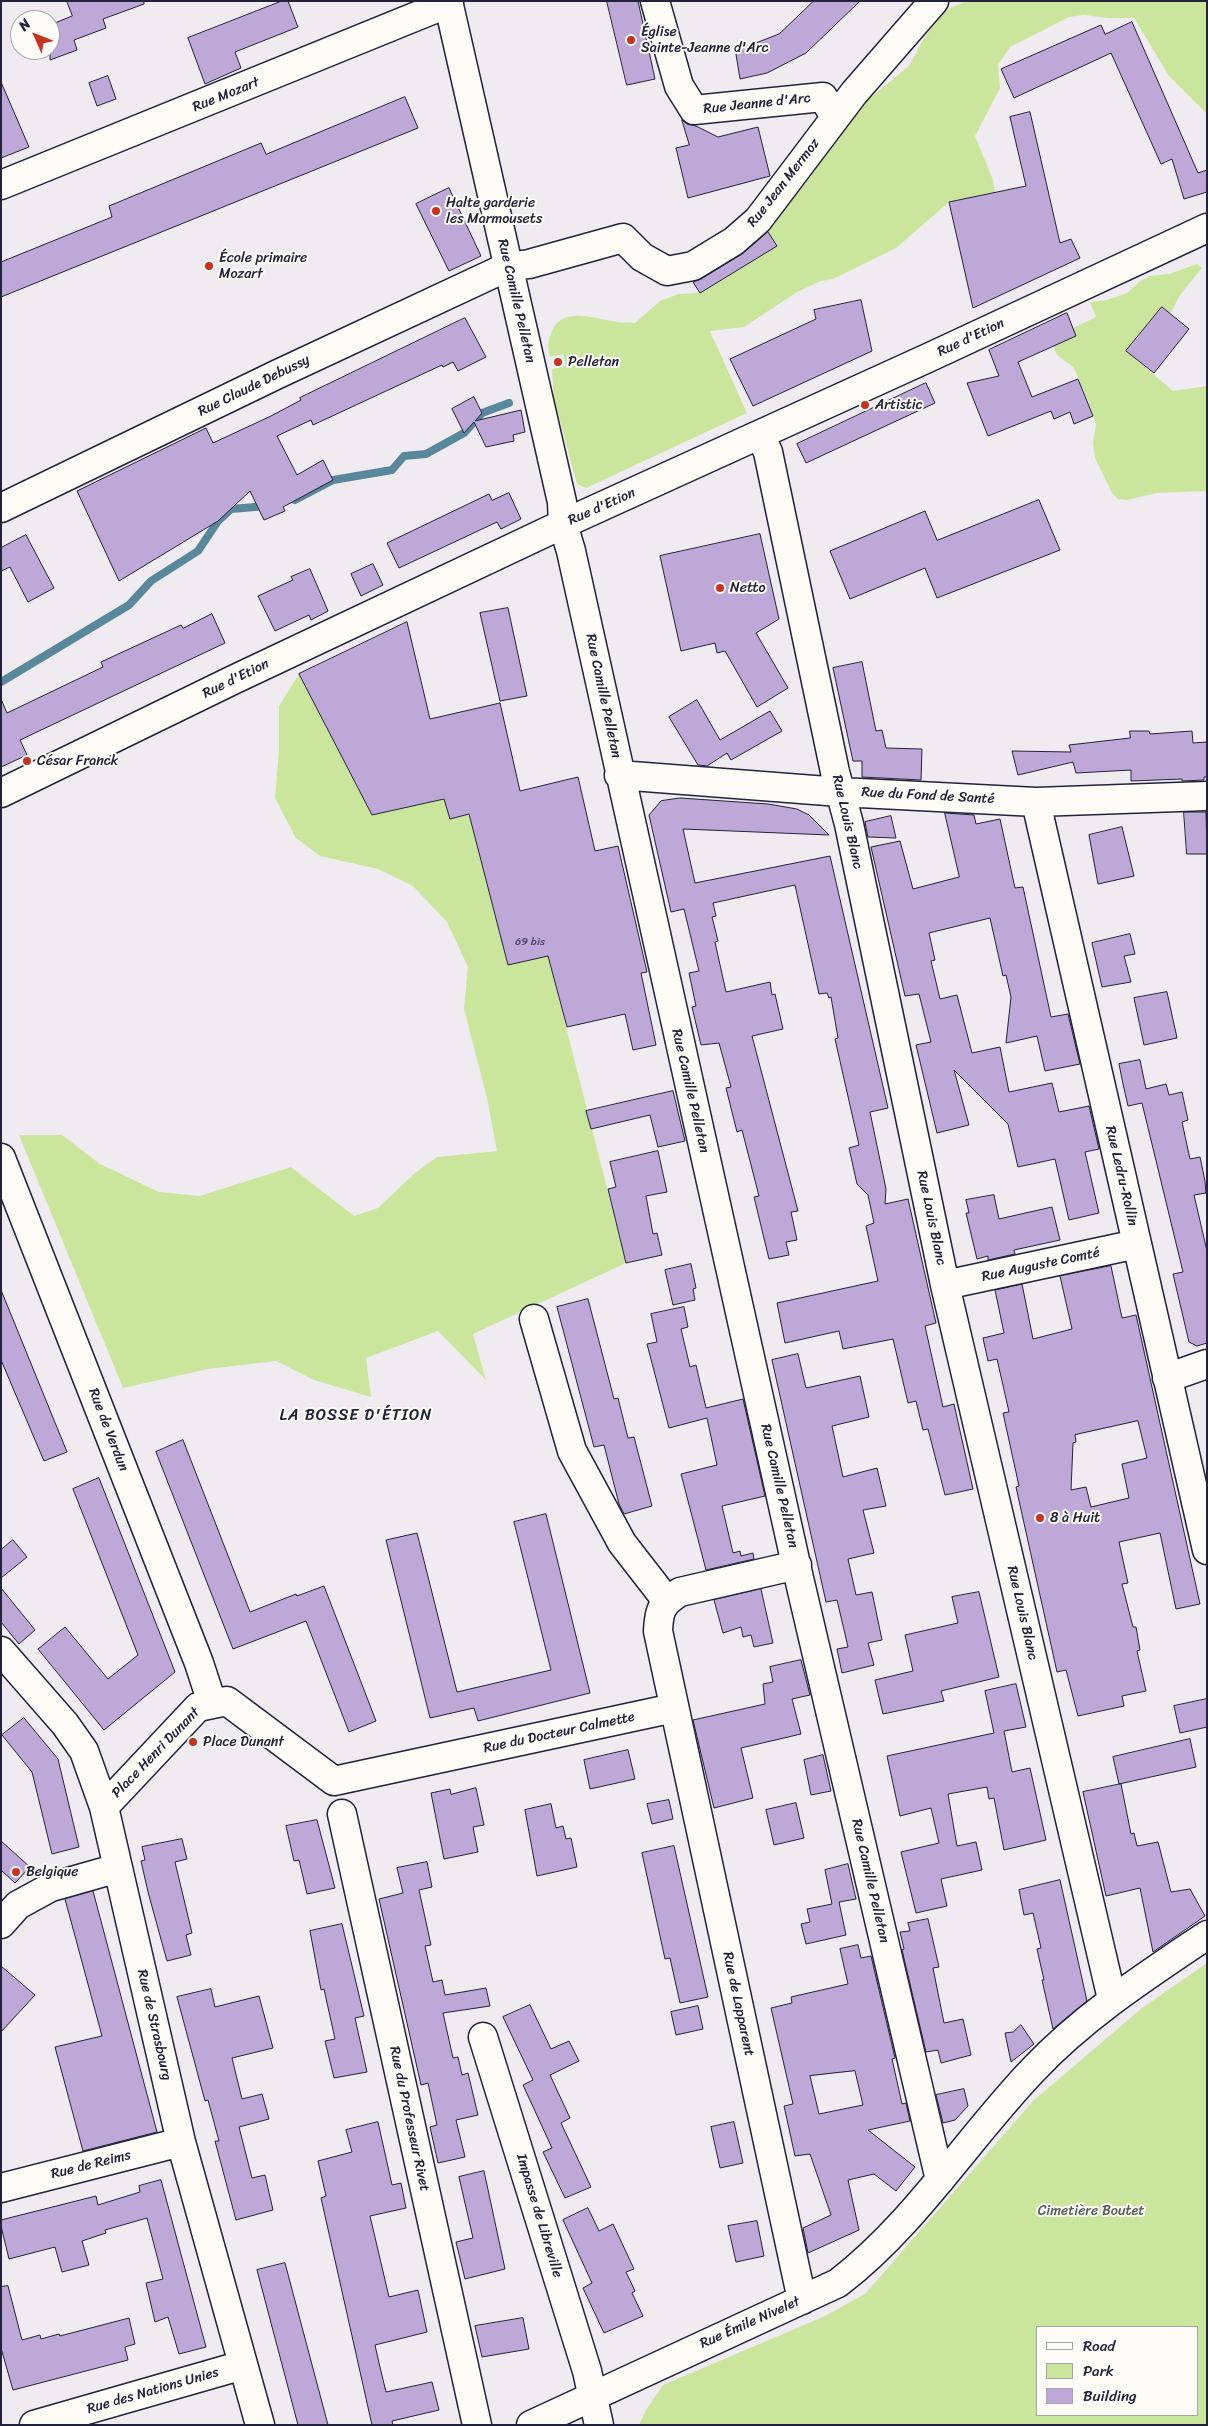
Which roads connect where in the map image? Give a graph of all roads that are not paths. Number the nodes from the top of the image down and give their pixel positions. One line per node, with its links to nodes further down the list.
1 (655, 1): 4 (street, Rue Jeanne d'Arc)
2 (934, 1): 4 (street, Rue Jean Mermoz)
3 (449, 2): 5 (street, Rue Mozart); 7 (street, Rue Camille Pelletan)
4 (835, 117): 7 (street, Rue Jean Mermoz)
5 (1, 185)
6 (1207, 228): 8 (street, Rue d'Etion)
7 (508, 267): 9 (street, Rue Claude Debussy); 10 (street, Rue Camille Pelletan)
8 (760, 435): 10 (street, Rue d'Etion); 12 (street, Rue Louis Blanc)
9 (1, 508)
10 (563, 524): 11 (street, Rue Camille Pelletan); 13 (street, Rue d'Etion)
11 (620, 775): 12 (street, Rue du Fond de Santé); 23 (street, Rue Camille Pelletan)
12 (840, 792): 15 (street, Rue du Fond de Santé); 18 (street, Rue Louis Blanc)
13 (1, 793)
14 (1207, 796): 15 (street, Rue du Fond de Santé)
15 (1036, 802): 17 (street, Rue Ledru-Rollin)
16 (1, 1158): 26 (street, Rue de Verdun)
17 (1137, 1244): 18 (street, Rue Auguste Comté); 21 (street, Rue Ledru-Rollin)
18 (945, 1285): 34 (street, Rue Louis Blanc)
19 (534, 1320): 24 (street)
20 (1207, 1364): 21 (street)
21 (1167, 1378): 22 (street, Rue Ledru-Rollin)
22 (1207, 1550)
23 (797, 1564): 24 (street); 37 (street, Rue Camille Pelletan)
24 (667, 1601): 27 (street)
25 (1, 1651): 29 (street, Rue de Strasbourg)
26 (212, 1703): 28 (street, Place Henri Dunant); 29 (street, Place Henri Dunant)
27 (674, 1708): 28 (street, Rue du Docteur Calmette); 39 (street, Rue de Lapparent)
28 (334, 1781)
29 (104, 1807): 31 (street, Rue de Strasbourg)
30 (342, 1814): 44 (street, Rue du Professeur Rivet)
31 (118, 1868): 32 (street); 36 (street, Rue de Strasbourg)
32 (1, 1924)
33 (1207, 1935): 34 (street, Rue Émile Nivelet)
34 (1112, 1999): 37 (street, Rue Émile Nivelet)
35 (483, 2037): 41 (street, Impasse de Libreville)
36 (181, 2142): 38 (street, Rue de Reims); 40 (street, Rue de Strasbourg)
37 (940, 2180): 39 (street, Rue Émile Nivelet)
38 (1, 2188)
39 (802, 2300): 41 (street, Rue Émile Nivelet)
40 (244, 2365): 42 (street, Rue des Nations Unies); 43 (street, Rue de Strasbourg)
41 (593, 2394): 45 (street, Rue Émile Nivelet); 46 (street, Impasse de Libreville)
42 (34, 2425)
43 (260, 2425)
44 (476, 2425)
45 (531, 2425)
46 (598, 2425)

